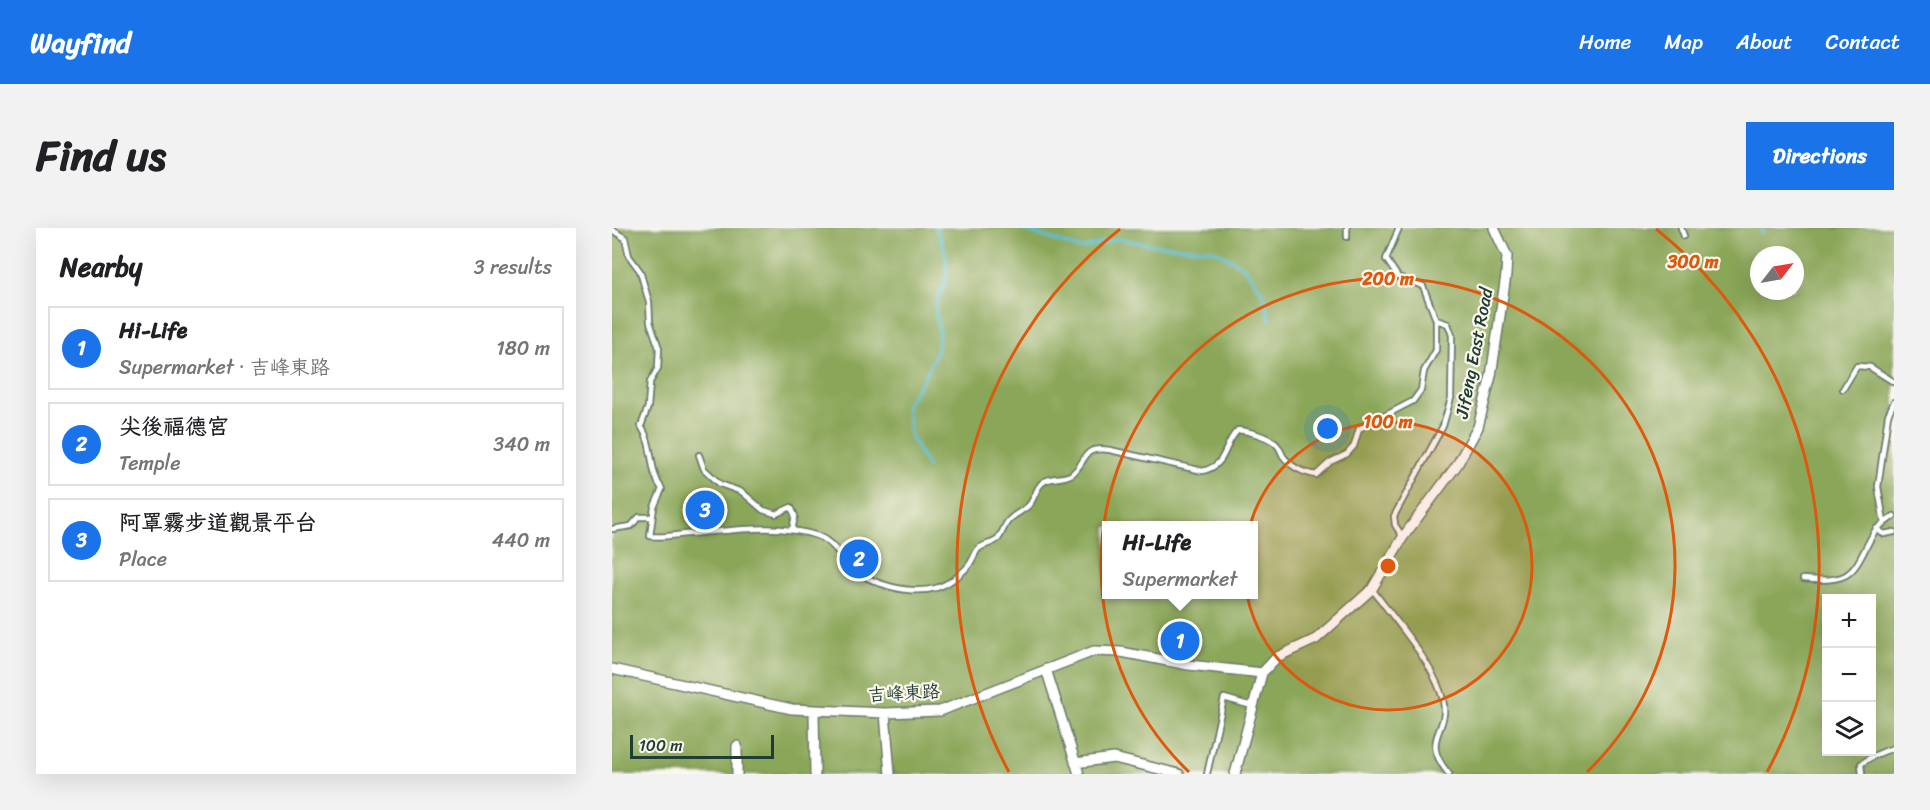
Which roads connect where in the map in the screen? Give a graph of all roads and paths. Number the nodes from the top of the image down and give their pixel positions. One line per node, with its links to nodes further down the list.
1 (1347, 228): 7 (lane)
2 (1399, 228): 8 (lane)
3 (1494, 228): 20 (street, Jifeng East Road)
4 (1681, 228): 6 (lane)
5 (612, 230): 14 (lane)
6 (1684, 236)
7 (1347, 237)
8 (1436, 320): 18 (lane); 20 (lane)
9 (1894, 382): 10 (lane)
10 (1843, 388)
11 (1894, 402): 15 (lane)
12 (699, 455): 18 (lane)
13 (1894, 516): 15 (lane)
14 (652, 517): 16 (lane); 18 (lane)
15 (1884, 522): 17 (lane)
16 (612, 529)
17 (1876, 529): 19 (lane); 21 (lane)
18 (792, 530)
19 (1894, 532)
20 (1403, 537): 22 (street)
21 (1803, 579)
22 (1372, 589): 25 (street); 39 (lane)
23 (612, 669): 27 (street, 吉峰東路)
24 (1046, 669): 25 (street, 吉峰東路); 28 (street, 吉峰東路); 31 (street)
25 (1262, 673): 26 (street)
26 (1252, 706): 37 (lane); 38 (street)
27 (814, 710): 28 (street, 吉峰東路); 33 (street)
28 (885, 713): 34 (street)
29 (736, 746): 32 (street)
30 (1894, 748): 40 (lane)
31 (1075, 763): 35 (street); 36 (street)
32 (737, 774)
33 (815, 774)
34 (890, 774)
35 (1079, 774)
36 (1179, 774)
37 (1207, 774)
38 (1235, 774)
39 (1449, 774)
40 (1862, 774)

